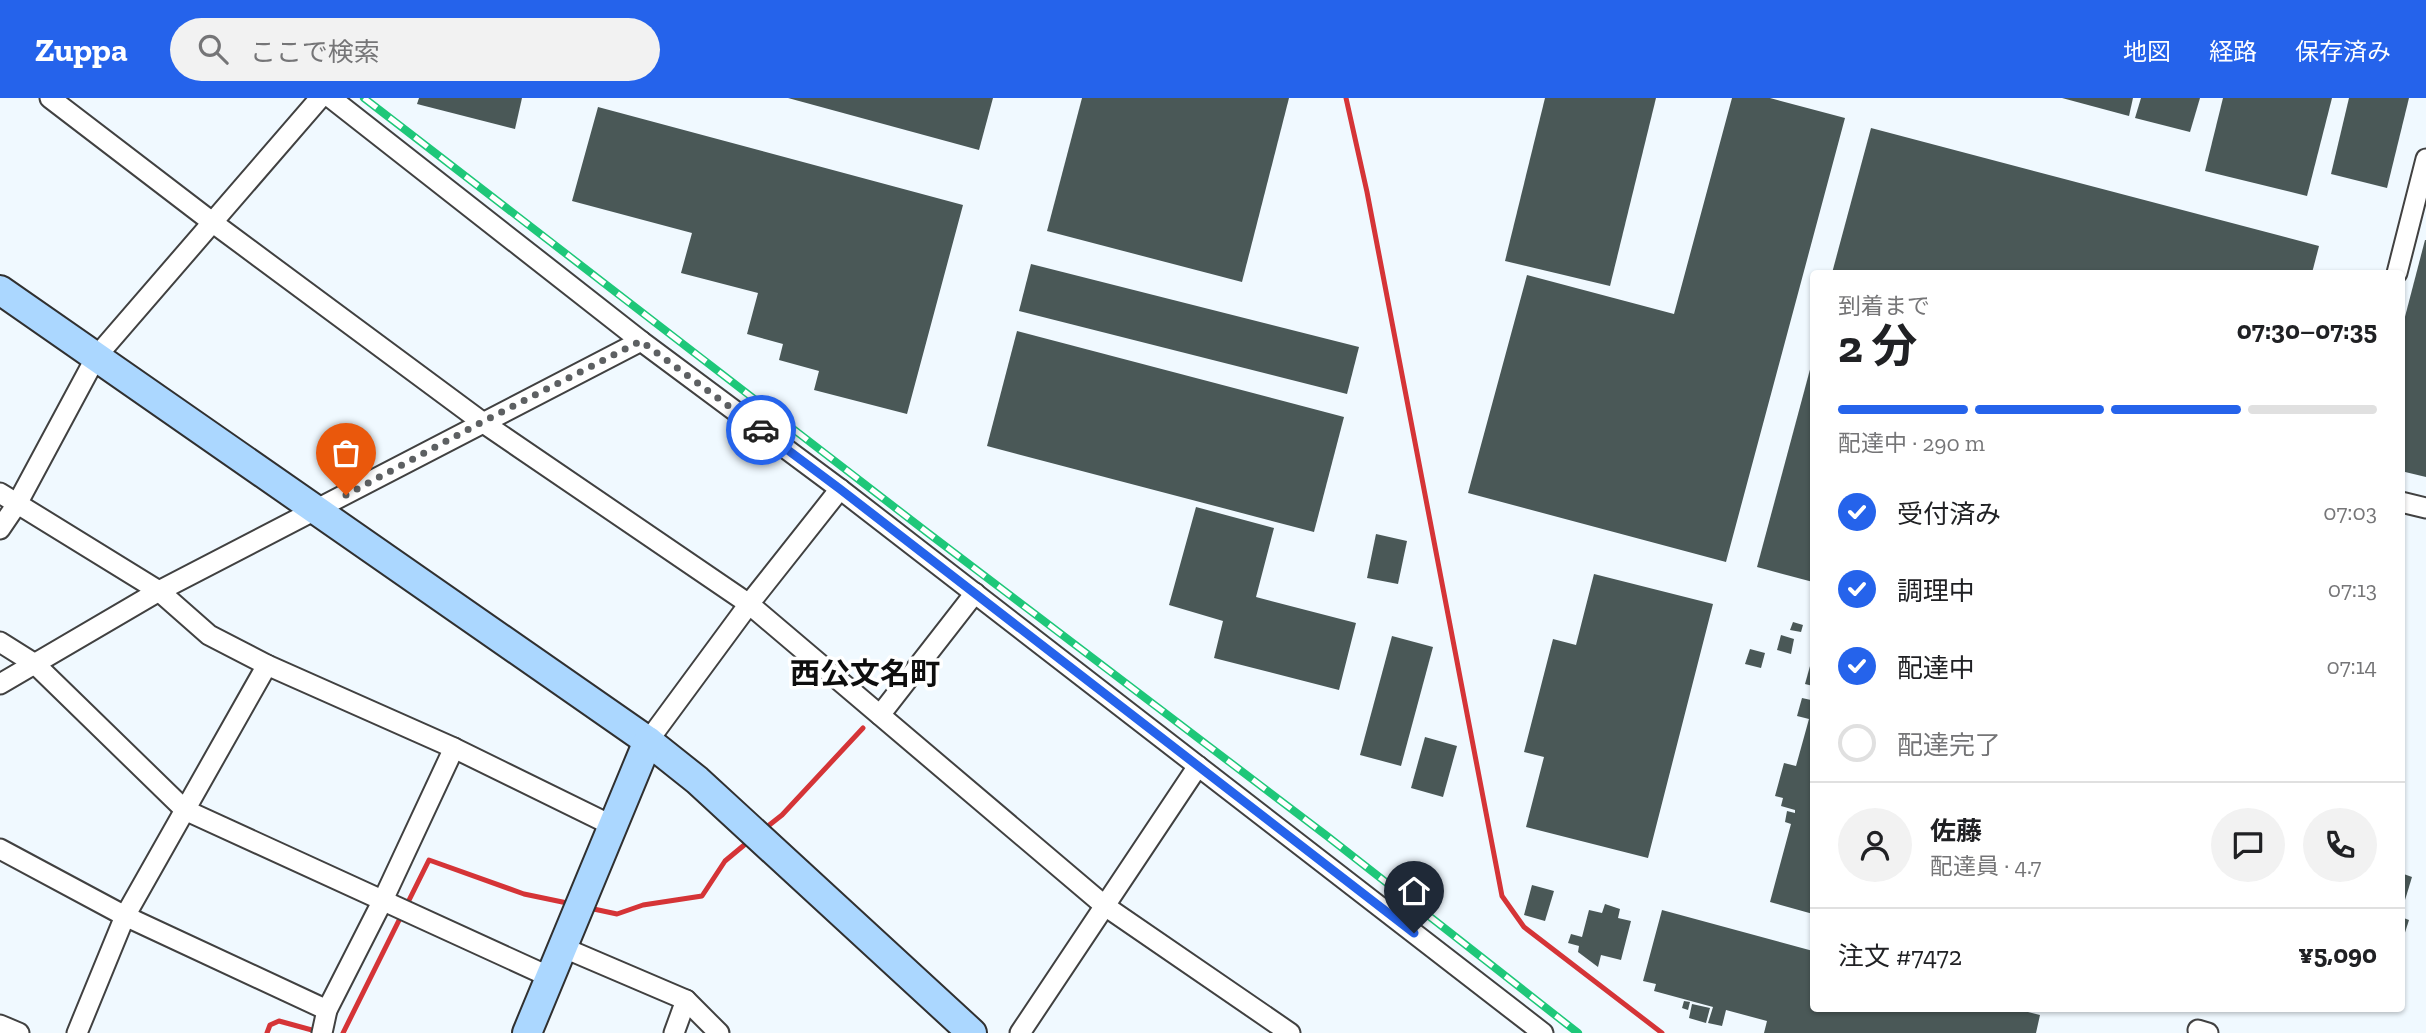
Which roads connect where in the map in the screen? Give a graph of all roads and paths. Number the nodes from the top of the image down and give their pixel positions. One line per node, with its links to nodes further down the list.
1 (50, 98): 5 (street)
2 (320, 98): 5 (street)
3 (331, 98): 8 (street)
4 (2426, 159): 6 (street)
5 (212, 222): 9 (street); 10 (street)
6 (2398, 270)
7 (0, 290): 9 (street)
8 (641, 341): 10 (street); 11 (street)
9 (96, 357): 14 (street); 16 (street)
10 (482, 422): 16 (street); 20 (street)
11 (840, 489): 19 (street); 20 (street)
12 (0, 493): 14 (street)
13 (2405, 503): 15 (street)
14 (17, 504): 17 (street); 18 (street)
15 (2426, 508)
16 (317, 511): 18 (street); 26 (street)
17 (0, 529)
18 (159, 592): 22 (street); 23 (street)
19 (975, 593): 25 (street); 28 (street)
20 (749, 604): 25 (street); 26 (street)
21 (0, 642): 22 (street)
22 (35, 664): 24 (street); 29 (street)
23 (267, 665): 27 (street); 29 (street)
24 (0, 684)
25 (880, 715): 33 (street)
26 (648, 741): 30 (street); 46 (street)
27 (454, 748): 30 (street); 32 (street)
28 (1199, 766): 33 (street); 49 (street)
29 (185, 810): 32 (street); 34 (street)
30 (613, 826): 35 (street)
31 (0, 849): 34 (street)
32 (383, 900): 36 (street); 38 (street)
33 (1105, 906): 47 (street); 48 (street)
34 (125, 916): 38 (street); 41 (street)
35 (562, 947): 36 (street); 37 (street)
36 (551, 977): 43 (street)
37 (686, 1000): 44 (street); 45 (street)
38 (327, 1010): 42 (street)
39 (0, 1026): 40 (street)
40 (19, 1033)
41 (77, 1033)
42 (322, 1033)
43 (527, 1033)
44 (674, 1033)
45 (719, 1033)
46 (972, 1033)
47 (1020, 1033)
48 (1290, 1033)
49 (1543, 1033)

